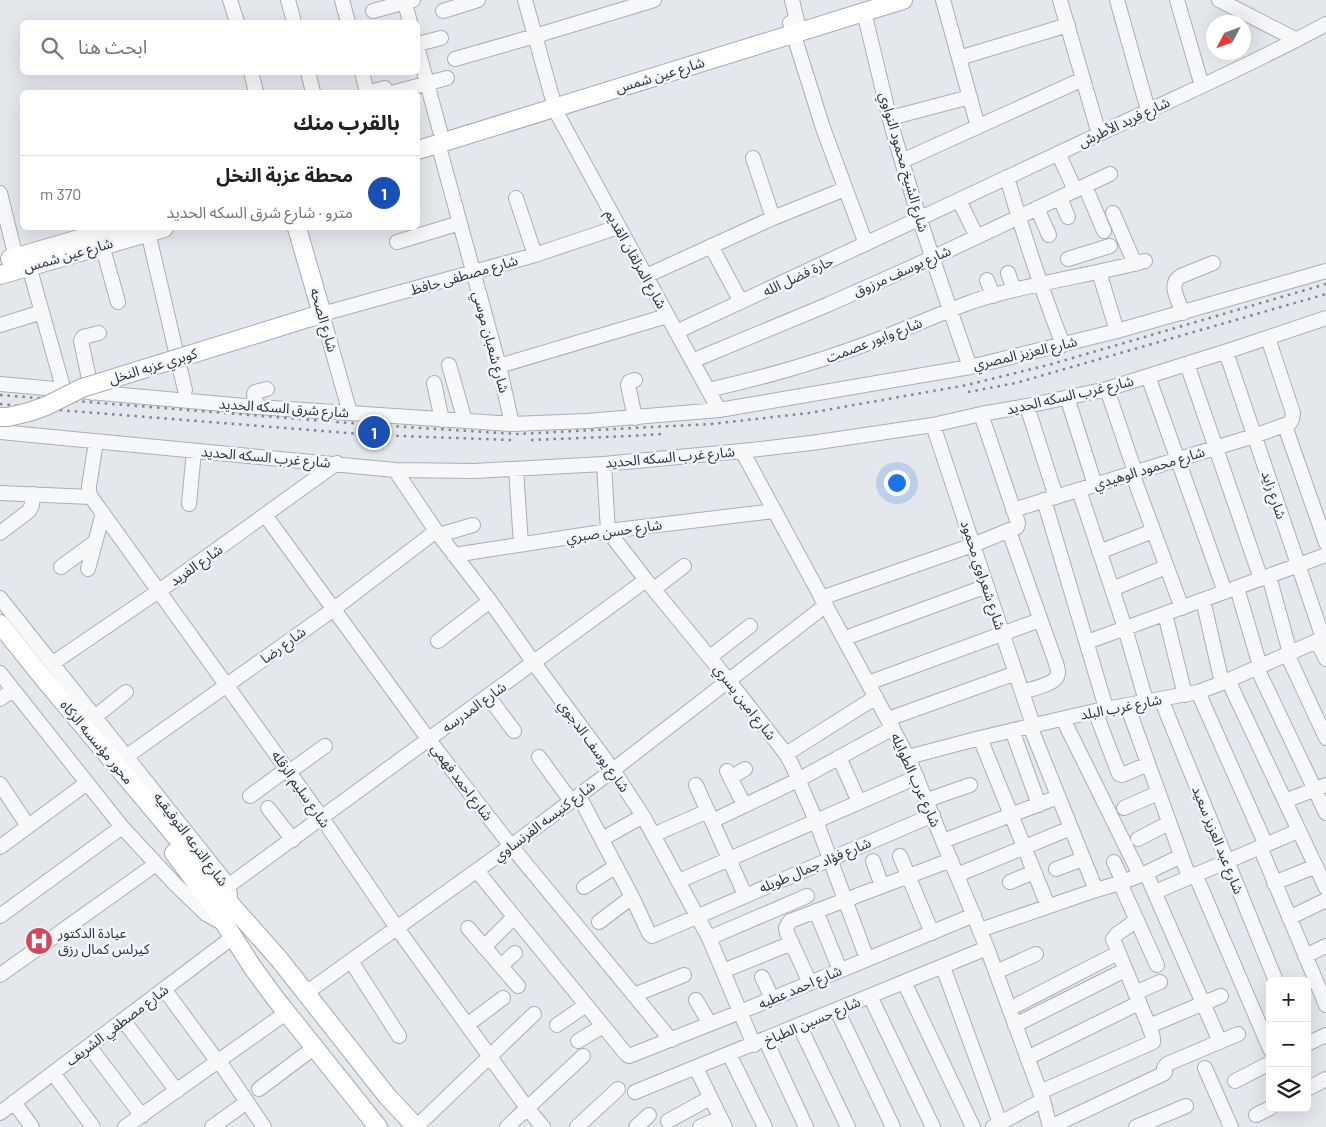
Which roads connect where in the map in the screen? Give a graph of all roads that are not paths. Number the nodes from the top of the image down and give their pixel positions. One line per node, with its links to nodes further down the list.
1 (230, 0): 18 (street)
2 (288, 0): 19 (street)
3 (342, 0): 20 (street)
4 (478, 0): 17 (street)
5 (525, 0): 25 (street, شارع المزلقان القديم)
6 (654, 0): 25 (street)
7 (792, 0): 24 (street)
8 (903, 0): 15 (main road, شارع عين شمس)
9 (943, 0): 30 (street)
10 (1060, 0): 23 (street)
11 (1177, 0): 38 (street)
12 (1219, 0): 27 (street)
13 (407, 1): 16 (street); 21 (street)
14 (1121, 1): 45 (street)
15 (865, 6): 24 (main road, شارع عين شمس); 46 (street, شارع الشيخ محمود النواوي)
16 (373, 11)
17 (443, 11)
18 (236, 20)
19 (293, 20)
20 (347, 20)
21 (410, 20)
22 (1326, 24): 27 (street, شارع فريد الأطرش)
23 (1068, 25): 30 (street); 36 (street)
24 (793, 26): 44 (main road, شارع عين شمس); 58 (street)
25 (536, 36): 31 (street); 44 (street, شارع المزلقان القديم)
26 (441, 38): 28 (street)
27 (1297, 40): 38 (street, شارع فريد الأطرش)
28 (420, 43)
29 (420, 57): 37 (street, شارع شعبان موسي)
30 (959, 58): 43 (street)
31 (455, 59)
32 (252, 75): 39 (street)
33 (309, 75): 40 (street)
34 (363, 75): 41 (street)
35 (447, 78): 37 (street)
36 (1083, 79): 47 (street); 48 (street)
37 (427, 83): 42 (street); 49 (street, شارع شعبان موسي)
38 (1202, 86): 45 (street, شارع فريد الأطرش)
39 (256, 90)
40 (313, 90)
41 (367, 90)
42 (390, 90)
43 (970, 97): 46 (street); 47 (street)
44 (553, 103): 49 (main road, شارع عين شمس); 70 (street, شارع المزلقان القديم)
45 (1148, 110): 48 (street, شارع فريد الأطرش)
46 (890, 118): 54 (street, شارع الشيخ محمود النواوي)
47 (978, 127): 54 (street)
48 (1099, 134): 52 (street, شارع فريد الأطرش)
49 (439, 137): 50 (main road, شارع عين شمس); 51 (main road, شارع عين شمس); 69 (street, شارع شعبان موسي)
50 (420, 138)
51 (420, 149)
52 (1058, 153): 56 (street, شارع فريد الأطرش); 57 (street)
53 (753, 158): 66 (street)
54 (902, 161): 67 (street, شارع الشيخ محمود النواوي)
55 (1110, 174): 57 (street, شارع يوسف مرزوق)
56 (1007, 177): 61 (street, شارع فريد الأطرش); 65 (street)
57 (1080, 188): 62 (street, شارع يوسف مرزوق); 74 (street)
58 (846, 189): 66 (street); 78 (street)
59 (0, 193): 86 (street)
60 (516, 198): 83 (street)
61 (959, 200): 67 (street, شارع فريد الأطرش); 76 (street)
62 (1055, 200): 63 (street, شارع يوسف مرزوق); 68 (street)
63 (1037, 208): 65 (street, شارع يوسف مرزوق); 75 (street)
64 (1113, 213): 90 (street, شارع وابور عصمت)
65 (1018, 217): 76 (street, شارع يوسف مرزوق); 95 (street)
66 (773, 218): 80 (street)
67 (920, 218): 78 (street, حارة فضل الله); 84 (street, شارع الشيخ محمود النواوي)
68 (1064, 218)
69 (460, 223): 77 (street); 89 (street, شارع شعبان موسي)
70 (618, 227): 83 (street, شارع مصطفى حافظ); 93 (street, شارع المزلقان القديم)
71 (111, 230): 86 (main road, شارع عين شمس)
72 (156, 230): 79 (main road, شارع عين شمس); 112 (street)
73 (297, 230): 103 (main road, شارع الصحه)
74 (1104, 231)
75 (1049, 235)
76 (977, 237): 84 (street, شارع يوسف مرزوق)
77 (398, 242)
78 (866, 244): 99 (street, حارة فضل الله)
79 (102, 245): 86 (main road, شارع عين شمس); 98 (street)
80 (711, 246): 93 (street); 99 (street)
81 (1110, 246): 82 (street)
82 (1096, 251): 85 (street); 90 (street)
83 (535, 255): 89 (street, شارع مصطفى حافظ)
84 (932, 258): 100 (street, شارع الشيخ محمود النواوي); 114 (street, شارع يوسف مرزوق)
85 (1068, 259)
86 (15, 262): 92 (main road, شارع عين شمس); 101 (street)
87 (1213, 263): 102 (street)
88 (1326, 271): 102 (street, شارع العزيز المصري)
89 (473, 272): 103 (street, شارع مصطفى حافظ); 117 (street, شارع شعبان موسي)
90 (1101, 272): 95 (street, شارع وابور عصمت); 107 (street)
91 (1008, 273): 96 (street)
92 (0, 275)
93 (646, 276): 104 (street, شارع المزلقان القديم)
94 (987, 280): 97 (street)
95 (1040, 284): 96 (street, شارع وابور عصمت); 111 (street)
96 (1014, 290): 97 (street, شارع وابور عصمت)
97 (993, 296): 100 (street, شارع وابور عصمت)
98 (118, 302)
99 (741, 302): 108 (street, حارة فضل الله)
100 (950, 310): 118 (street, شارع الشيخ محمود النواوي); 127 (street, شارع وابور عصمت)
101 (42, 312): 106 (street); 128 (street)
102 (1183, 313): 107 (street, شارع العزيز المصري)
103 (315, 316): 134 (street, شارع الصحه); 136 (main road, كوبري عزبه النخل, bridge)
104 (667, 316): 108 (street, شارع المزلقان القديم); 117 (street)
105 (1326, 318): 110 (street, شارع غرب السكه الحديد)
106 (0, 325)
107 (1117, 331): 111 (street, شارع العزيز المصري)
108 (676, 332): 114 (street, شارع المزلقان القديم)
109 (99, 333): 120 (street)
110 (1268, 338): 113 (street, شارع غرب السكه الحديد); 142 (street)
111 (1062, 345): 118 (street, شارع العزيز المصري)
112 (176, 350): 120 (street); 126 (street)
113 (1226, 352): 115 (street, شارع غرب السكه الحديد); 144 (street, شارع زايد)
114 (692, 362): 127 (street, شارع المزلقان القديم)
115 (1187, 364): 119 (street, شارع غرب السكه الحديد); 146 (street)
116 (450, 365): 139 (street)
117 (499, 366): 140 (street, شارع شعبان موسي)
118 (970, 366): 133 (street, شارع العزيز المصري)
119 (1148, 376): 124 (street, شارع غرب السكه الحديد); 149 (street)
120 (89, 377): 129 (street)
121 (634, 380): 137 (street)
122 (434, 383): 138 (street)
123 (0, 384): 128 (street, شارع شرق السكه الحديد)
124 (1107, 388): 130 (street, شارع غرب السكه الحديد); 154 (street)
125 (267, 389): 132 (street)
126 (186, 390)
127 (708, 390): 133 (street, شارع المزلقان القديم)
128 (64, 391): 129 (street, شارع شرق السكه الحديد)
129 (92, 393): 132 (street, شارع شرق السكه الحديد)
130 (1067, 397): 131 (street, شارع غرب السكه الحديد); 155 (street)
131 (1027, 406): 135 (street, شارع غرب السكه الحديد); 160 (street)
132 (257, 407): 134 (street, شارع شرق السكه الحديد)
133 (719, 410): 137 (street, شارع شرق السكه الحديد)
134 (350, 413): 138 (street, شارع شرق السكه الحديد)
135 (981, 414): 141 (street, شارع غرب السكه الحديد); 162 (street)
136 (0, 417)
137 (635, 418): 140 (street, شارع شرق السكه الحديد)
138 (442, 420): 139 (street, شارع شرق السكه الحديد)
139 (465, 421): 140 (street, شارع شرق السكه الحديد)
140 (512, 424)
141 (933, 425): 148 (street, شارع غرب السكه الحديد); 175 (street, شارع شعراوي محمود)
142 (1285, 426): 144 (street, شارع محمود الوهيدي); 173 (street)
143 (0, 432): 145 (street, شارع غرب السكه الحديد)
144 (1254, 436): 146 (street, شارع محمود الوهيدي); 179 (street, شارع زايد)
145 (96, 442): 147 (street, شارع غرب السكه الحديد); 159 (street)
146 (1216, 448): 149 (street, شارع محمود الوهيدي); 184 (street)
147 (194, 450): 150 (street, شارع غرب السكه الحديد); 161 (street)
148 (742, 451): 151 (street, شارع غرب السكه الحديد); 163 (street, شارع عرب الطوايله)
149 (1178, 460): 154 (street, شارع محمود الوهيدي); 188 (street)
150 (337, 464): 153 (street, شارع غرب السكه الحديد); 165 (street, شارع الفريد)
151 (604, 464): 152 (street, شارع غرب السكه الحديد); 169 (street)
152 (516, 469): 153 (street, شارع غرب السكه الحديد); 174 (street)
153 (395, 470): 171 (street, شارع يوسف الدجوي)
154 (1134, 473): 155 (street, شارع محمود الوهيدي); 168 (street)
155 (1095, 485): 156 (street, شارع محمود الوهيدي)
156 (1078, 490): 160 (street, شارع محمود الوهيدي); 176 (street)
157 (0, 493): 158 (street)
158 (33, 494): 159 (street); 170 (street)
159 (91, 497): 164 (street, شارع سليم الزقله)
160 (1050, 499): 162 (street, شارع محمود الوهيدي); 206 (street)
161 (189, 504)
162 (1013, 510): 167 (street)
163 (774, 511): 169 (street, شارع حسن صبري); 193 (street, شارع عرب الطوايله)
164 (103, 513): 172 (street); 189 (street, شارع سليم الزقله)
165 (265, 516): 189 (street, شارع الفريد); 195 (street, شارع احمد فهمي)
166 (472, 524): 171 (street, شارع رضا)
167 (1009, 531): 175 (street, شارع كنيسه الفرنساوي); 197 (street)
168 (1153, 531): 176 (street); 182 (street)
169 (608, 532): 174 (street, شارع حسن صبري); 185 (street, شارع امين يسري)
170 (0, 533)
171 (438, 533): 177 (street, شارع يوسف الدجوي); 195 (street, شارع رضا)
172 (95, 542): 181 (street); 183 (street)
173 (1326, 543)
174 (520, 544): 177 (street, شارع حسن صبري)
175 (973, 545): 186 (street, شارع شعراوي محمود); 193 (street, شارع كنيسه الفرنساوي)
176 (1099, 552): 187 (street)
177 (454, 555): 192 (street, شارع يوسف الدجوي)
178 (1326, 555): 179 (street)
179 (1298, 565): 184 (street); 203 (street, شارع زايد)
180 (684, 566): 185 (street, شارع المدرسه)
181 (61, 567)
182 (1166, 567): 187 (street); 194 (street)
183 (88, 569)
184 (1265, 577): 188 (street); 207 (street)
185 (650, 585): 208 (street, شارع امين يسري); 211 (street, شارع المدرسه)
186 (987, 586): 201 (street, شارع شعراوي محمود); 202 (street)
187 (1112, 589): 200 (street)
188 (1231, 590): 191 (street); 212 (street)
189 (159, 591): 210 (street, شارع الفريد); 218 (street, شارع سليم الزقله)
190 (0, 598): 210 (street, شارع الترعه التوفيقيه)
191 (1203, 600): 194 (street); 216 (street)
192 (490, 601): 204 (street); 211 (street, شارع يوسف الدجوي)
193 (823, 601): 202 (street, شارع عرب الطوايله); 215 (street, شارع كنيسه الفرنساوي)
194 (1182, 608): 196 (street)
195 (334, 609): 218 (street, شارع رضا); 238 (street, شارع احمد فهمي)
196 (1165, 614): 200 (street); 222 (street)
197 (1040, 620): 201 (street); 221 (street)
198 (0, 624): 321 (main road, محور مؤسسه الزكاه)
199 (750, 626): 208 (street)
200 (1125, 628): 206 (street); 227 (street)
201 (1003, 634): 214 (street, شارع شعراوي محمود); 217 (street)
202 (844, 638): 217 (street, شارع عرب الطوايله)
203 (1322, 639): 207 (street, شارع غرب البلد); 209 (street, شارع زايد)
204 (438, 641)
205 (0, 642): 334 (main road, محور مؤسسه الزكاه)
206 (1087, 642): 229 (street)
207 (1289, 653): 212 (street, شارع غرب البلد); 237 (street)
208 (710, 657): 215 (street, شارع امين يسري)
209 (1326, 659)
210 (53, 663): 230 (street, شارع الترعه التوفيقيه)
211 (534, 663): 223 (street, شارع المدرسه); 247 (street, شارع يوسف الدجوي)
212 (1258, 667): 216 (street, شارع غرب البلد); 255 (street)
213 (0, 673): 219 (street)
214 (1016, 673): 221 (street, شارع شعراوي محمود); 232 (street)
215 (729, 680): 240 (street, شارع امين يسري); 247 (street, شارع كنيسه الفرنساوي)
216 (1225, 682): 222 (street, شارع غرب البلد); 261 (street)
217 (868, 683): 224 (street, شارع عرب الطوايله)
218 (227, 685): 241 (street, شارع رضا); 248 (street, شارع سليم الزقله)
219 (13, 690): 225 (street); 251 (street)
220 (126, 692): 230 (street)
221 (1022, 692): 233 (street, شارع شعراوي محمود)
222 (1192, 694): 226 (street, شارع غرب البلد); 285 (street)
223 (488, 696): 235 (street); 238 (street, شارع المدرسه)
224 (876, 697): 232 (street, شارع عرب الطوايله); 240 (street)
225 (0, 699)
226 (1161, 699): 227 (street, شارع غرب البلد); 295 (street, شارع عبد العزيز سعيد)
227 (1146, 702): 228 (street, شارع غرب البلد)
228 (1127, 705): 229 (street, شارع غرب البلد); 245 (street)
229 (1101, 710): 231 (street, شارع غرب البلد); 245 (street)
230 (96, 716): 241 (street, شارع الترعه التوفيقيه)
231 (1062, 719): 233 (street, شارع غرب البلد); 303 (street)
232 (890, 724): 243 (street); 244 (street, شارع عرب الطوايله)
233 (1032, 725): 234 (street, شارع غرب البلد); 258 (street, شارع شعراوي محمود)
234 (1012, 730): 236 (street, شارع غرب البلد); 263 (street)
235 (514, 731)
236 (980, 738): 244 (street, شارع غرب البلد); 269 (street)
237 (1326, 738)
238 (429, 740): 272 (street, شارع المدرسه); 284 (street, شارع احمد فهمي)
239 (325, 746): 248 (street)
240 (786, 754): 250 (street, شارع امين يسري)
241 (128, 756): 311 (street, شارع الترعه التوفيقيه)
242 (539, 757): 259 (street)
243 (839, 757): 250 (street); 262 (street)
244 (908, 757): 249 (street, شارع عرب الطوايله)
245 (1148, 764): 256 (street)
246 (745, 769): 264 (street)
247 (613, 770): 259 (street, شارع كنيسه الفرنساوي); 270 (street, شارع يوسف الدجوي)
248 (288, 771): 257 (street); 272 (street, شارع سليم الزقله)
249 (917, 777): 260 (street, شارع عرب الطوايله); 262 (street)
250 (798, 780): 264 (street); 273 (street, شارع امين يسري)
251 (87, 783): 275 (street); 276 (street)
252 (0, 784): 275 (street)
253 (696, 784): 271 (street)
254 (970, 785): 260 (street)
255 (1320, 787): 261 (street); 267 (street)
256 (1158, 793): 266 (street); 274 (street)
257 (250, 796)
258 (1058, 797): 263 (street); 277 (street, شارع شعراوي محمود)
259 (575, 799): 280 (street); 284 (street, شارع كنيسه الفرنساوي)
260 (926, 800): 268 (street, شارع عرب الطوايله)
261 (1285, 801): 278 (street)
262 (859, 802): 273 (street)
263 (1039, 805): 269 (street)
264 (744, 806): 271 (street)
265 (268, 808): 282 (street)
266 (1124, 808)
267 (1326, 813)
268 (933, 815): 283 (street, شارع عرب الطوايله); 291 (street, شارع فؤاد جمال طويله)
269 (1011, 815): 283 (street); 287 (street)
270 (643, 816): 279 (street, شارع يوسف الدجوي); 280 (street)
271 (710, 816): 279 (street); 290 (street)
272 (322, 818): 282 (street, شارع المدرسه); 331 (street, شارع سليم الزقله)
273 (816, 821): 290 (street); 291 (street, شارع امين يسري)
274 (1169, 823): 281 (street); 289 (street)
275 (28, 826): 286 (street)
276 (122, 827): 297 (street); 325 (street)
277 (1071, 828): 287 (street); 292 (street, شارع شعراوي محمود)
278 (1298, 831): 285 (street); 299 (street)
279 (653, 835): 307 (street, شارع يوسف الدجوي)
280 (602, 839): 298 (street)
281 (1138, 839)
282 (292, 840): 311 (street, شارع المدرسه)
283 (943, 841): 293 (street, شارع عرب الطوايله)
284 (511, 846): 301 (street, شارع كنيسه الفرنساوي); 364 (street, شارع احمد فهمي)
285 (1263, 846): 295 (street); 310 (street)
286 (0, 847)
287 (1024, 847): 302 (street); 304 (street)
288 (900, 856): 305 (street)
289 (1181, 856): 303 (street); 306 (street)
290 (729, 859): 307 (street); 317 (street)
291 (830, 859): 317 (street, شارع فؤاد جمال طويله); 319 (street, شارع امين يسري)
292 (1083, 859): 300 (street); 315 (street, شارع شعراوي محمود)
293 (951, 860): 304 (street, شارع عرب الطوايله); 305 (street)
294 (873, 861): 312 (street)
295 (1227, 861): 306 (street); 357 (street, شارع عبد العزيز سعيد)
296 (1114, 862): 309 (street)
297 (156, 864): 334 (street); 354 (street)
298 (616, 866): 313 (street); 318 (street)
299 (1316, 866): 310 (street); 314 (street)
300 (1056, 869)
301 (477, 871): 327 (street); 331 (street, شارع كنيسه الفرنساوي)
302 (1034, 872): 308 (street); 322 (street)
303 (1143, 874): 309 (street); 316 (street)
304 (957, 875): 324 (street, شارع عرب الطوايله)
305 (908, 876): 312 (street); 335 (street)
306 (1192, 876): 316 (street); 392 (street)
307 (679, 881): 326 (street, شارع يوسف الدجوي)
308 (1010, 882)
309 (1121, 882): 315 (street); 329 (street)
310 (1274, 882): 328 (street)
311 (228, 886): 321 (street, شارع الترعه التوفيقيه)
312 (882, 886): 319 (street)
313 (584, 887)
314 (1326, 888)
315 (1096, 890): 322 (street)
316 (1155, 892): 372 (street)
317 (745, 895): 326 (street, شارع فؤاد جمال طويله)
318 (632, 897): 326 (street, شارع فؤاد جمال طويله); 330 (street)
319 (845, 900): 323 (street); 345 (street, شارع امين يسري)
320 (1326, 900): 328 (street)
321 (232, 906): 363 (main road)
322 (1048, 906): 333 (street)
323 (814, 911): 336 (street); 337 (street); 350 (street)
324 (974, 915): 333 (street, شارع عرب الطوايله); 335 (street, شارع احمد عطيه)
325 (0, 916)
326 (697, 916): 336 (street, شارع يوسف الدجوي)
327 (514, 917): 339 (street); 373 (street)
328 (1289, 918): 344 (street)
329 (1137, 920): 342 (street); 347 (street)
330 (599, 922)
331 (397, 928): 346 (street, شارع كنيسه الفرنساوي); 382 (street, شارع سليم الزقله)
332 (468, 928): 339 (street)
333 (980, 930): 340 (street, شارع عرب الطوايله)
334 (230, 931): 362 (street, شارع مصطفي الشريف); 377 (main road)
335 (932, 933): 345 (street, شارع احمد عطيه)
336 (709, 938): 352 (street, شارع يوسف الدجوي)
337 (792, 943): 352 (street); 360 (street)
338 (1326, 946): 344 (street)
339 (484, 947): 348 (street)
340 (988, 948): 349 (street, شارع حسين الطباخ); 353 (street, شارع عرب الطوايله)
341 (515, 953): 348 (street)
342 (1118, 953): 351 (street); 374 (street)
343 (1036, 954): 353 (street)
344 (1305, 956): 370 (street)
345 (867, 959): 350 (street, شارع احمد عطيه)
346 (352, 961): 363 (street, شارع كنيسه الفرنساوي); 389 (street)
347 (1157, 965)
348 (501, 966): 361 (street)
349 (942, 967): 358 (street, شارع حسين الطباخ); 429 (street)
350 (840, 970): 360 (street, شارع احمد عطيه)
351 (1125, 970): 369 (street); 381 (street)
352 (723, 971): 376 (street, شارع يوسف الدجوي)
353 (996, 972): 374 (street, شارع عرب الطوايله)
354 (0, 975)
355 (684, 975): 364 (street)
356 (762, 977): 368 (street)
357 (1274, 977)
358 (904, 982): 365 (street, شارع حسين الطباخ); 447 (street)
359 (1160, 982): 369 (street)
360 (810, 983): 368 (street, شارع احمد عطيه)
361 (518, 986)
362 (164, 989): 379 (street, شارع مصطفي الشريف); 402 (street)
363 (306, 993): 414 (main road)
364 (634, 995): 390 (street, شارع احمد فهمي)
365 (870, 996): 375 (street, شارع حسين الطباخ); 446 (street)
366 (1221, 996): 372 (street)
367 (502, 998): 382 (street)
368 (772, 998): 376 (street, شارع احمد عطيه)
369 (1137, 998): 386 (street); 401 (street)
370 (1325, 998)
371 (696, 1000): 380 (street)
372 (1203, 1004): 386 (street); 394 (street)
373 (586, 1005): 383 (street); 385 (street)
374 (1009, 1009): 381 (street, شارع عرب الطوايله)
375 (837, 1010): 384 (street, شارع حسين الطباخ); 445 (street)
376 (740, 1012): 380 (street, شارع احمد عطيه); 393 (street, شارع يوسف الدجوي)
377 (286, 1013): 397 (main road); 402 (street)
378 (534, 1014): 399 (street)
379 (123, 1020): 396 (street, شارع مصطفي الشريف); 412 (street)
380 (710, 1024): 390 (street, شارع احمد عطيه)
381 (1015, 1024): 401 (street, شارع عرب الطوايله)
382 (467, 1025): 399 (street, شارع سليم الزقله)
383 (557, 1025)
384 (799, 1025): 393 (street, شارع حسين الطباخ); 444 (street)
385 (603, 1026): 390 (street, شارع احمد عطيه); 391 (street)
386 (1149, 1026): 415 (street)
387 (1238, 1034): 394 (street)
388 (1326, 1035): 395 (street)
389 (399, 1036)
390 (671, 1040)
391 (578, 1041)
392 (1266, 1041)
393 (760, 1042): 398 (street, شارع حسين الطباخ); 443 (street, شارع يوسف الدجوي)
394 (1220, 1042): 448 (street)
395 (1311, 1042)
396 (89, 1046): 406 (street, شارع مصطفي الشريف); 426 (street)
397 (315, 1047): 410 (street); 423 (main road)
398 (729, 1054): 404 (street, شارع حسين الطباخ); 442 (street)
399 (490, 1056): 420 (street, شارع سليم الزقله); 436 (street)
400 (583, 1056): 420 (street)
401 (1027, 1058): 415 (street, شارع عرب الطوايله)
402 (218, 1061): 412 (street); 418 (street)
403 (1266, 1065): 408 (street)
404 (696, 1068): 413 (street, شارع حسين الطباخ); 416 (street)
405 (1205, 1068): 450 (street)
406 (53, 1073): 417 (street, شارع مصطفي الشريف); 432 (street)
407 (1326, 1079): 409 (street)
408 (1234, 1081)
409 (1311, 1087)
410 (259, 1089)
411 (618, 1089): 439 (street)
412 (177, 1091): 426 (street)
413 (635, 1092)
414 (387, 1096): 423 (main road); 436 (main road)
415 (1041, 1096): 429 (street); 448 (street, شارع عرب الطوايله)
416 (710, 1098): 427 (street); 428 (street)
417 (14, 1102): 422 (street, شارع مصطفي الشريف); 431 (street)
418 (247, 1102): 430 (street); 434 (street)
419 (1186, 1106): 449 (street)
420 (528, 1108): 437 (street); 438 (street, شارع سليم الزقله)
421 (1266, 1110): 425 (street)
422 (0, 1113)
423 (367, 1113): 435 (main road)
424 (649, 1115): 440 (street)
425 (1256, 1115)
426 (142, 1116): 433 (street)
427 (668, 1121)
428 (722, 1122): 441 (street)
429 (996, 1125)
430 (215, 1126)
431 (32, 1127)
432 (92, 1127)
433 (125, 1127)
434 (264, 1127)
435 (378, 1127)
436 (416, 1127)
437 (507, 1127)
438 (544, 1127)
439 (577, 1127)
440 (636, 1127)
441 (700, 1127)
442 (764, 1127)
443 (806, 1127)
444 (848, 1127)
445 (893, 1127)
446 (933, 1127)
447 (973, 1127)
448 (1050, 1127)
449 (1136, 1127)
450 (1231, 1127)

